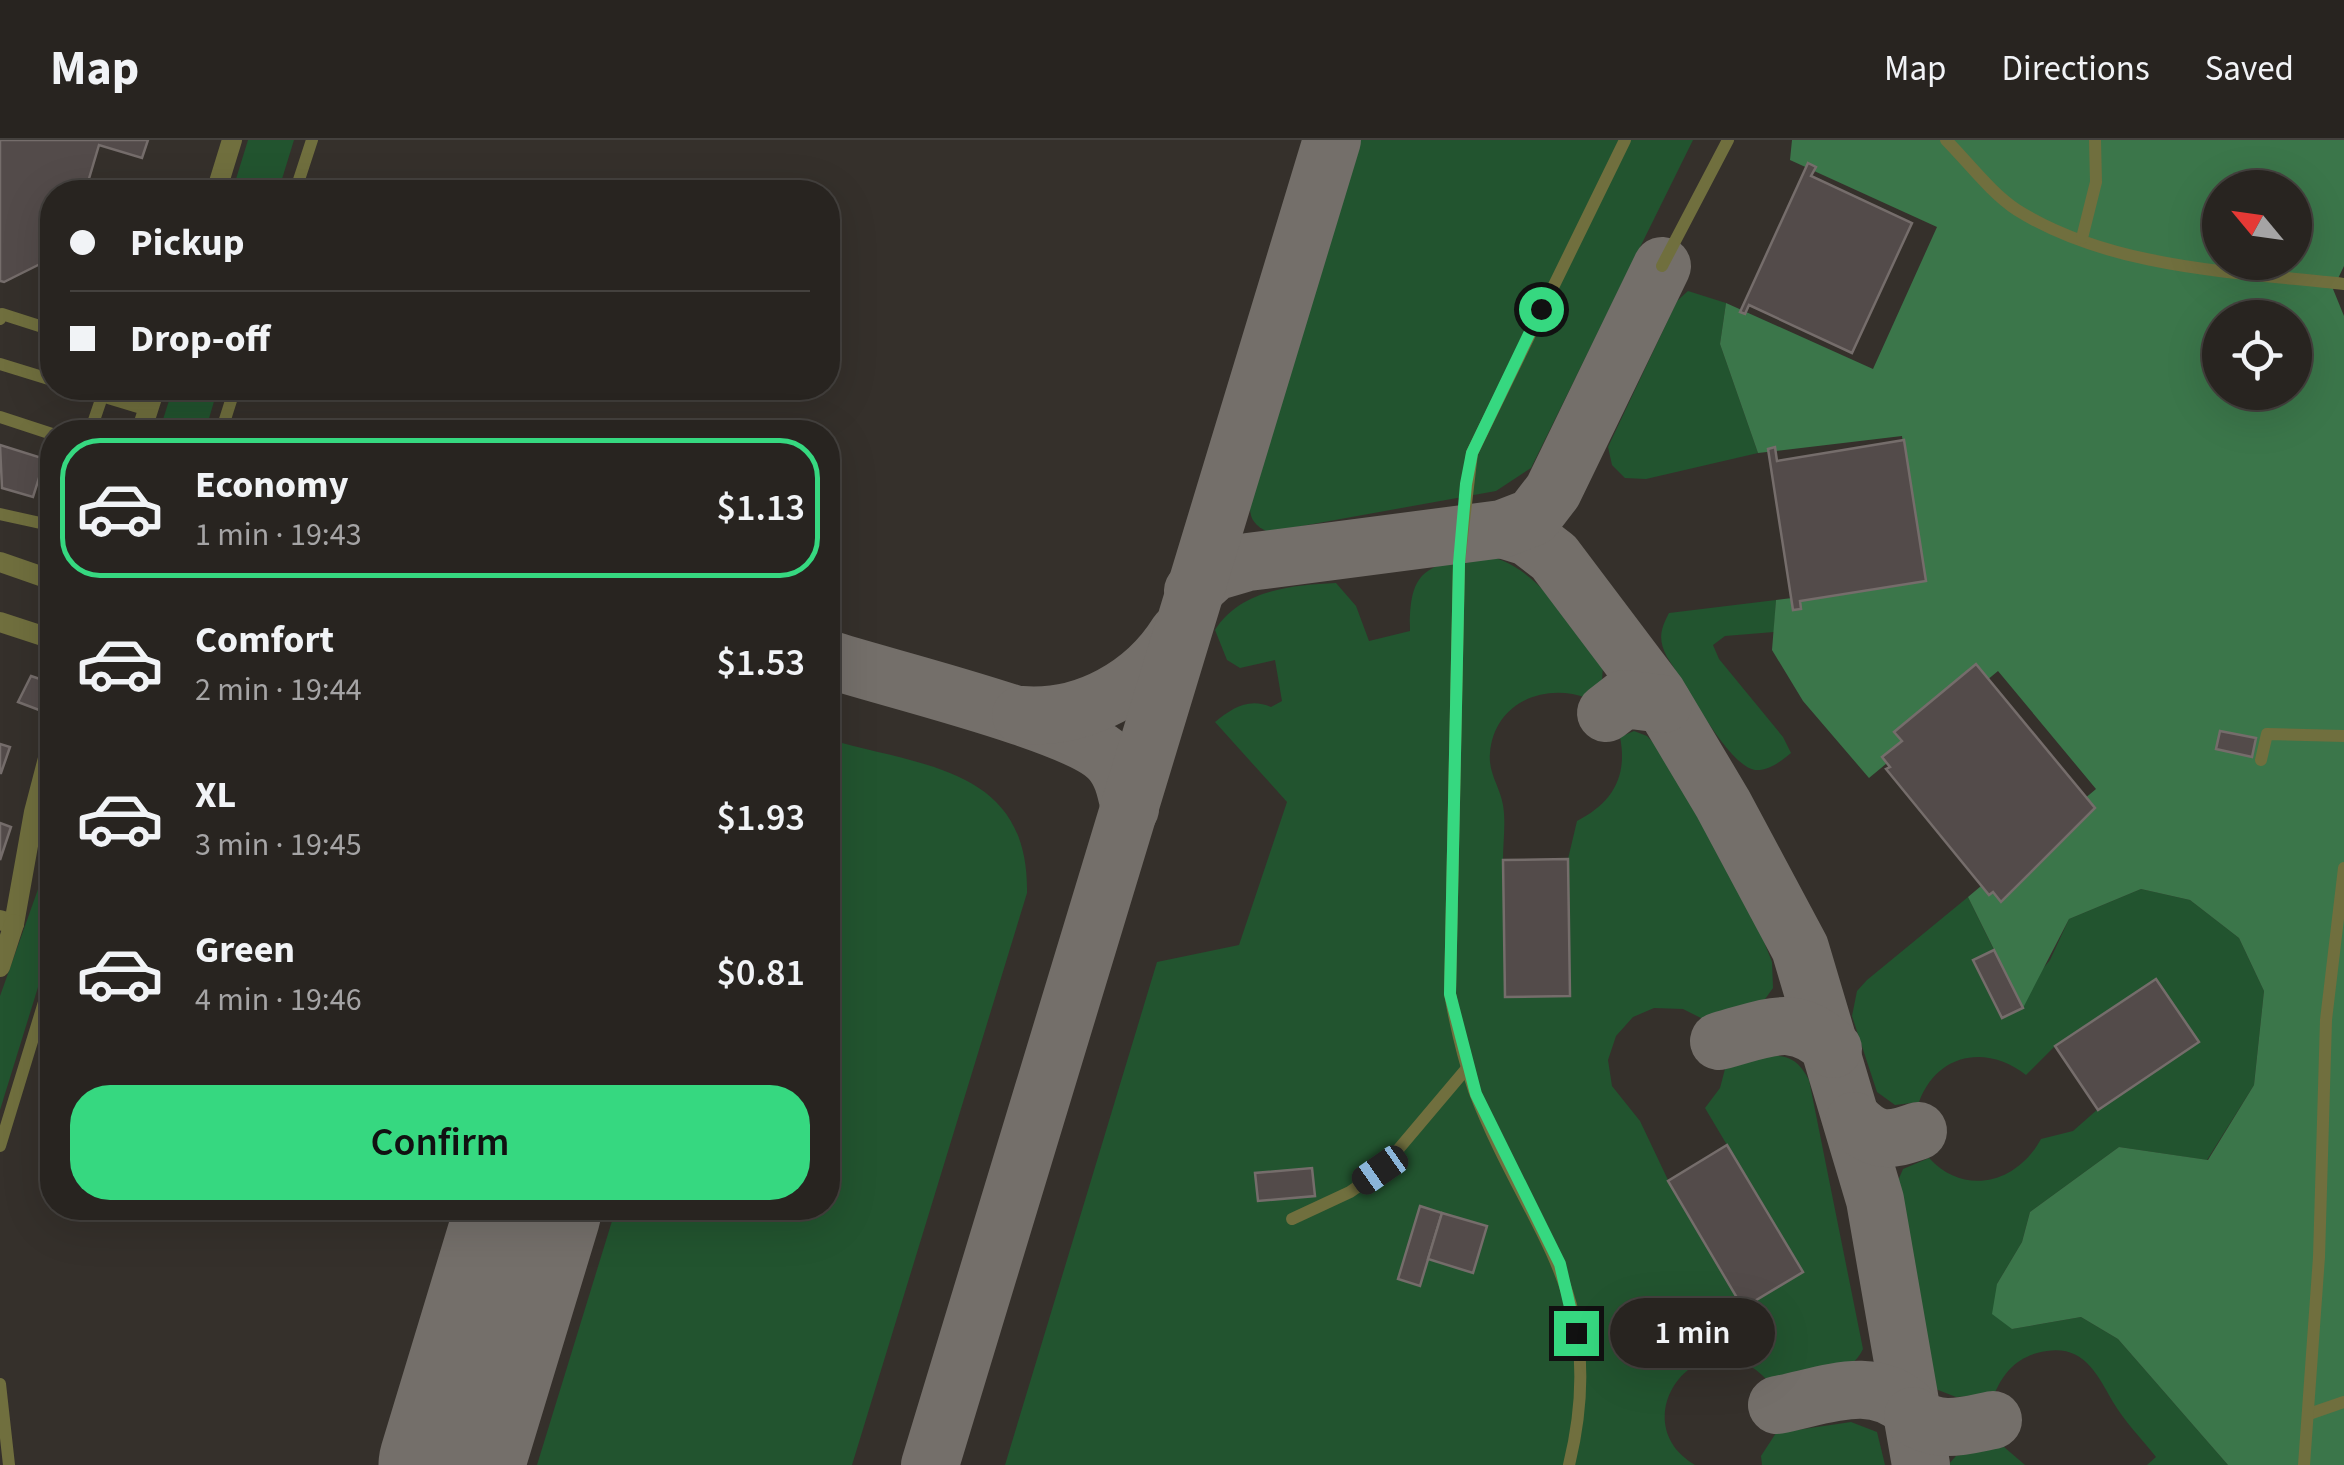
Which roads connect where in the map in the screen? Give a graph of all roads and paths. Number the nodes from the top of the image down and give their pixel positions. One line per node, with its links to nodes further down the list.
1 (232, 140): 7 (street)
2 (312, 140): 8 (lane)
3 (1625, 140): 35 (lane)
4 (1728, 140): 10 (lane)
5 (1946, 140): 9 (lane)
6 (2095, 140): 9 (lane)
7 (220, 180)
8 (300, 180)
9 (2082, 238): 11 (lane)
10 (1662, 266)
11 (2344, 284)
12 (0, 319): 13 (lane)
13 (40, 326)
14 (0, 364): 15 (lane)
15 (40, 376)
16 (123, 400): 18 (lane)
17 (152, 400): 18 (street)
18 (148, 410): 20 (street)
19 (0, 417): 21 (lane)
20 (145, 420)
21 (40, 430)
22 (0, 514): 23 (lane)
23 (40, 523)
24 (0, 562): 25 (street)
25 (40, 576)
26 (0, 622): 27 (street)
27 (40, 636)
28 (2344, 736): 29 (lane)
29 (2262, 760)
30 (40, 789): 32 (street)
31 (2344, 868): 40 (lane)
32 (7, 922): 33 (street)
33 (0, 967)
34 (40, 1015): 36 (lane)
35 (1467, 1068): 37 (lane); 42 (lane)
36 (0, 1146)
37 (1292, 1219)
38 (0, 1384): 41 (lane)
39 (2344, 1402): 40 (lane)
40 (2308, 1414): 43 (lane)
41 (8, 1465)
42 (1568, 1465)
43 (2304, 1465)

